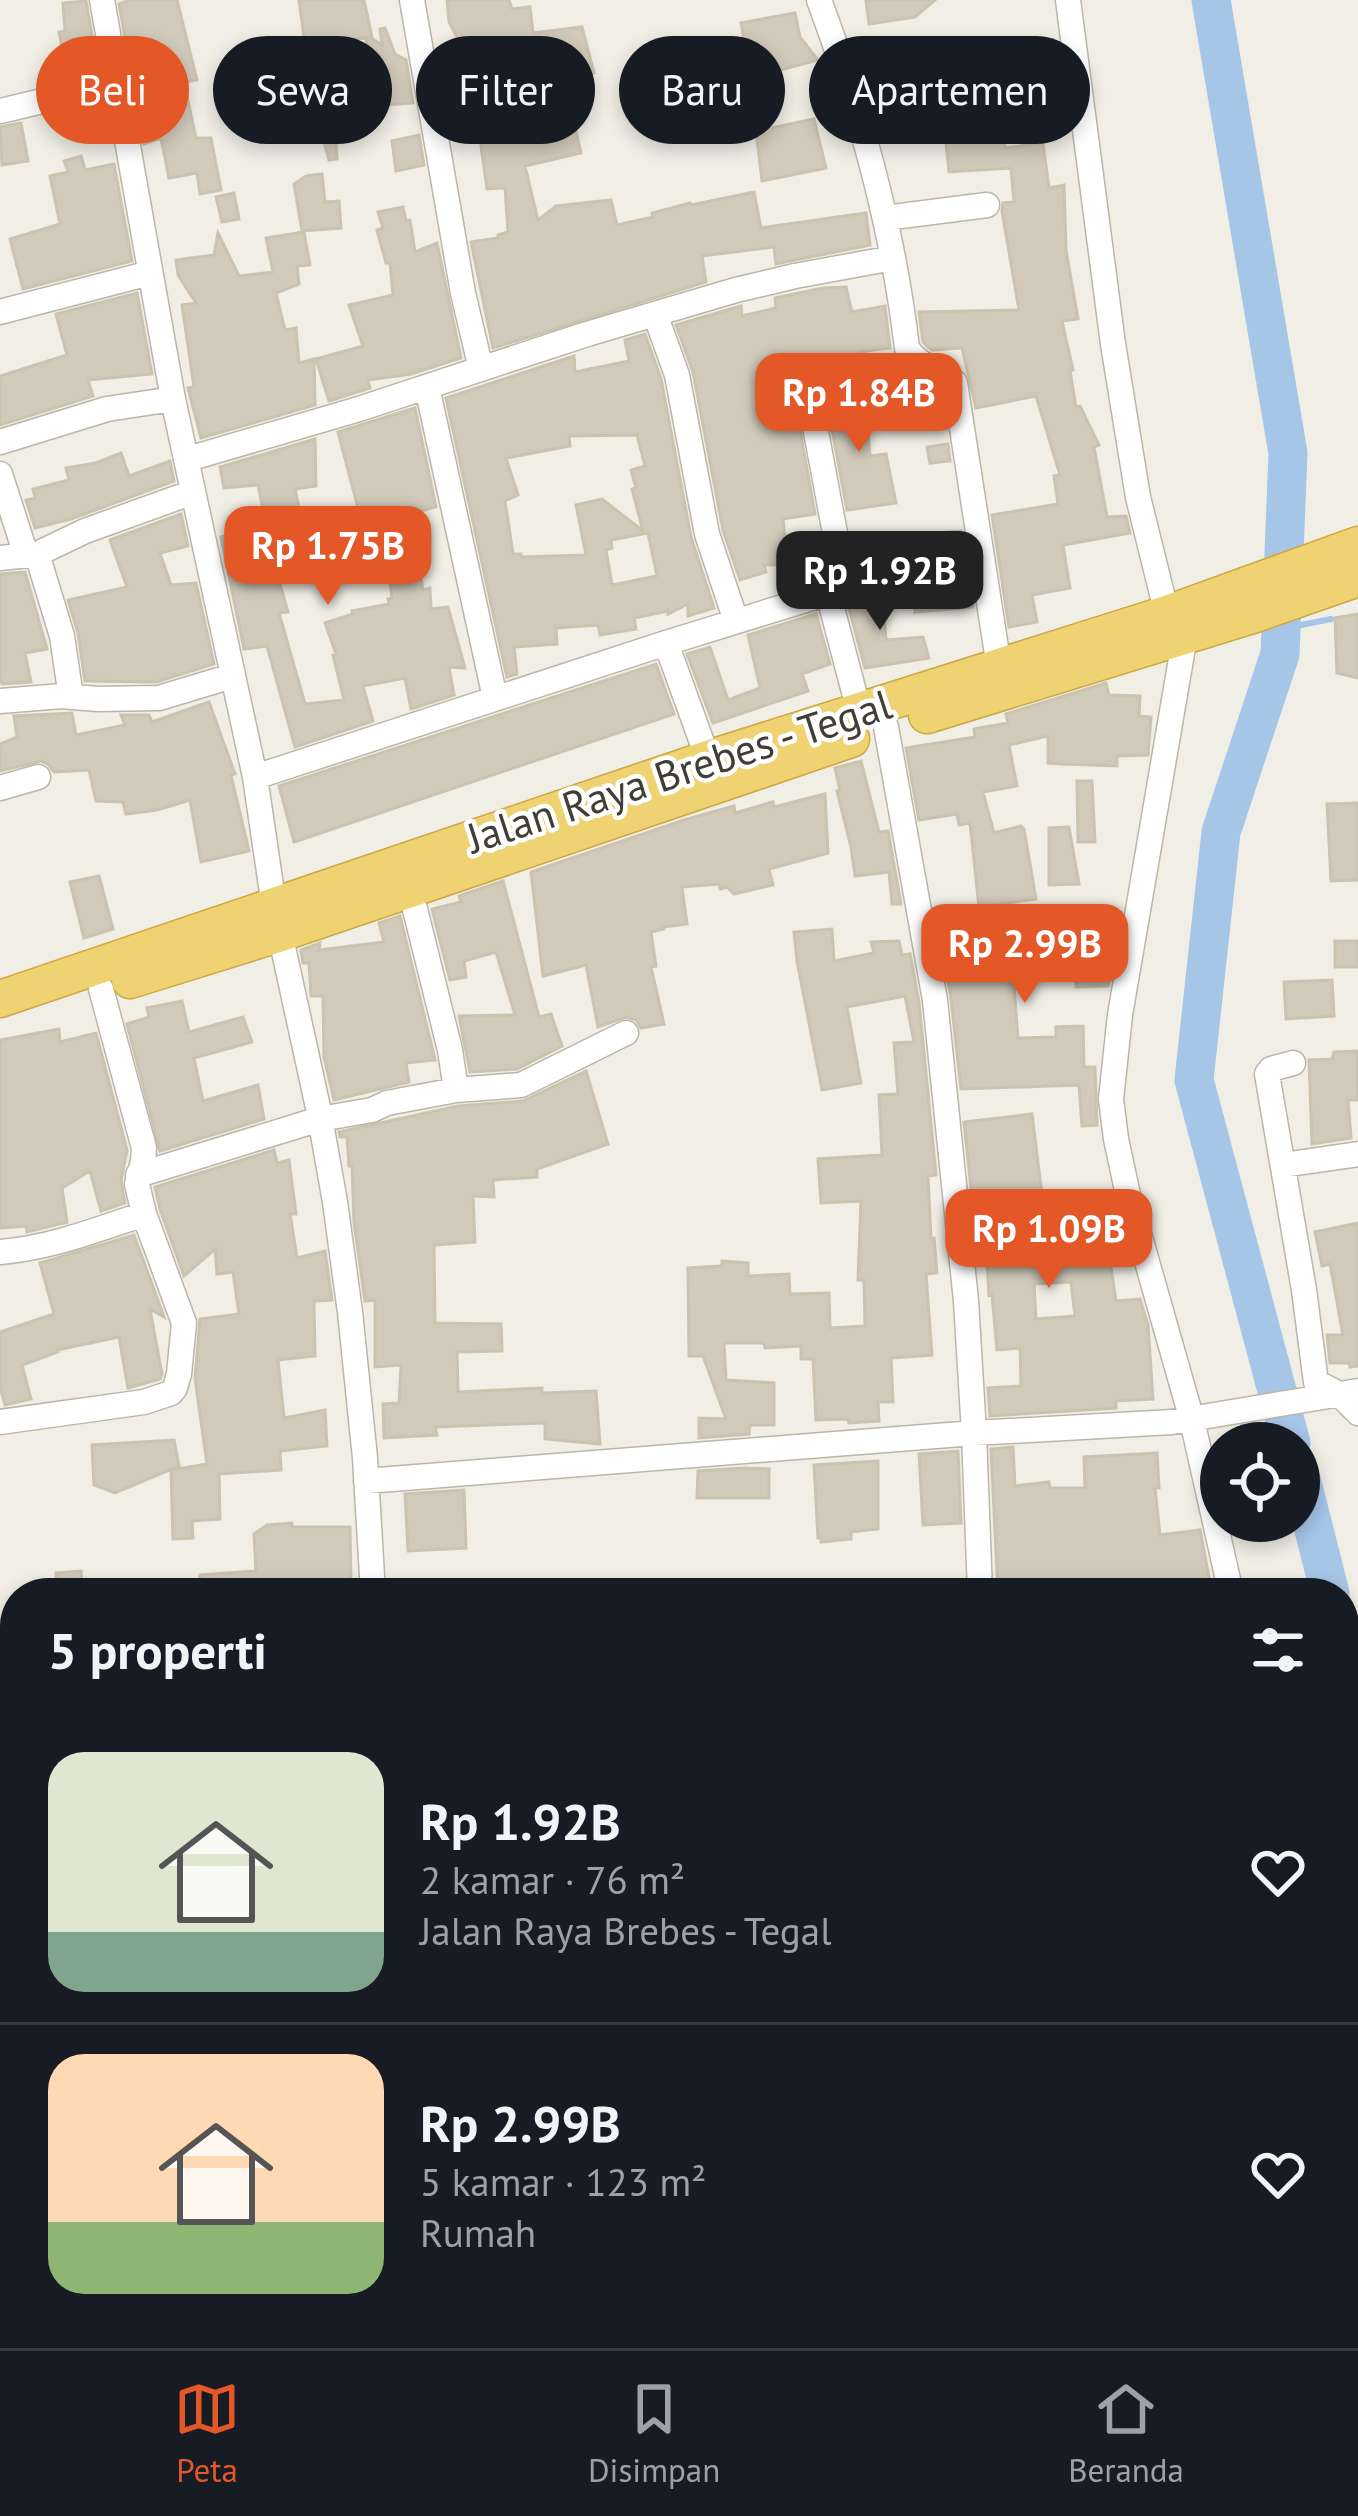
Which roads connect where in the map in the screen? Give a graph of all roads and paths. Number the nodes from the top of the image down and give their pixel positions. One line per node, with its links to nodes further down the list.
1 (102, 0): 5 (street)
2 (412, 0): 16 (street)
3 (819, 0): 10 (street)
4 (1068, 0): 30 (street)
5 (109, 36)
6 (36, 102): 7 (street)
7 (0, 111)
8 (128, 144): 12 (street)
9 (987, 205): 10 (street)
10 (886, 218): 11 (street)
11 (893, 258): 14 (street); 15 (street)
12 (150, 273): 13 (street); 18 (street)
13 (0, 312)
14 (655, 314): 16 (street); 29 (street)
15 (926, 368): 27 (street); 32 (street)
16 (481, 369): 17 (street)
17 (427, 387): 20 (street); 35 (street)
18 (173, 399): 19 (street); 20 (street)
19 (0, 442)
20 (188, 459): 22 (street)
21 (0, 474): 24 (street)
22 (194, 491): 24 (street); 33 (street)
23 (1358, 545): 28 (highway, Jalan Raya Brebes - Tegal)
24 (32, 554): 25 (street); 34 (street)
25 (0, 558)
26 (1353, 579): 28 (highway, Jalan Raya Brebes - Tegal)
27 (828, 593): 29 (street); 37 (street)
28 (1245, 603): 30 (highway, Jalan Raya Brebes - Tegal)
29 (736, 621): 31 (street)
30 (1176, 625): 32 (highway, Jalan Raya Brebes - Tegal); 37 (highway, Jalan Raya Brebes - Tegal); 58 (street)
31 (666, 643): 35 (street); 38 (street)
32 (999, 667): 37 (highway, Jalan Raya Brebes - Tegal)
33 (232, 676): 34 (street); 40 (street)
34 (70, 697): 36 (street)
35 (495, 698): 40 (street)
36 (0, 701)
37 (872, 719): 38 (highway, Jalan Raya Brebes - Tegal); 42 (highway, Jalan Raya Brebes - Tegal); 60 (street)
38 (708, 759): 43 (highway, Jalan Raya Brebes - Tegal)
39 (38, 777): 41 (street)
40 (254, 778): 43 (street)
41 (0, 788)
42 (410, 889): 43 (highway, Jalan Raya Brebes - Tegal); 49 (street)
43 (277, 920): 44 (highway, Jalan Raya Brebes - Tegal); 45 (highway, Jalan Raya Brebes - Tegal); 50 (street)
44 (101, 989): 46 (highway, Jalan Raya Brebes - Tegal); 53 (street)
45 (0, 999)
46 (0, 1022)
47 (626, 1034): 49 (street)
48 (1293, 1064): 52 (street)
49 (456, 1090): 50 (street)
50 (320, 1119): 53 (street); 61 (street)
51 (1358, 1154): 52 (street)
52 (1283, 1166): 56 (street)
53 (138, 1175): 54 (street)
54 (144, 1214): 55 (street); 59 (street)
55 (0, 1252)
56 (1348, 1393): 57 (street); 58 (street)
57 (1358, 1413)
58 (1201, 1419): 60 (street); 64 (street)
59 (0, 1422)
60 (974, 1433): 61 (street); 63 (street)
61 (366, 1481): 62 (street)
62 (372, 1578)
63 (979, 1578)
64 (1228, 1578)

